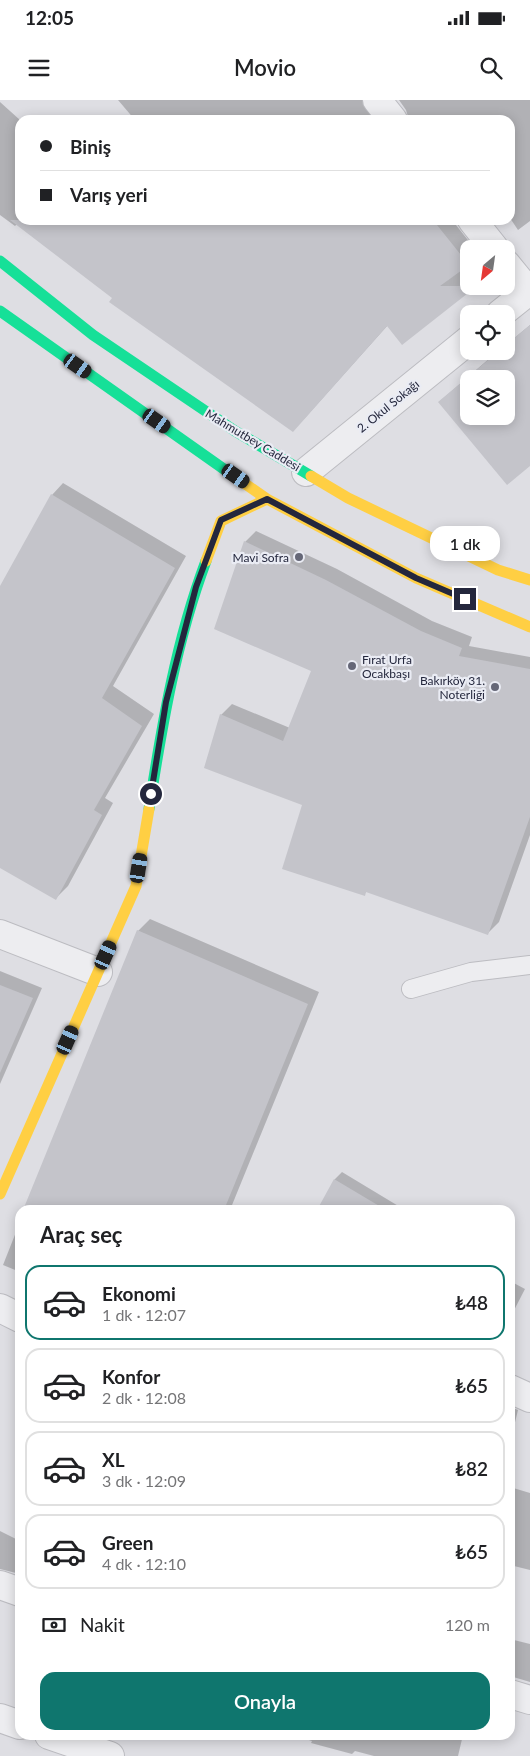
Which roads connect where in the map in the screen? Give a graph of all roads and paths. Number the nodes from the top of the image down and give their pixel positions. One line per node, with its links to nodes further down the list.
1 (377, 100): 2 (street)
2 (389, 115)
3 (476, 225): 4 (street)
4 (488, 240)
5 (0, 261): 11 (main road, Mahmutbey Caddesi)
6 (515, 275): 7 (street)
7 (529, 291): 8 (street)
8 (511, 305)
9 (0, 311): 12 (main road)
10 (460, 347): 11 (street, 2. Okul Sokağı)
11 (306, 472): 13 (main road, Mahmutbey Caddesi)
12 (267, 499): 14 (main road); 17 (main road)
13 (530, 580)
14 (530, 627)
15 (0, 934): 17 (street)
16 (530, 965): 18 (lane)
17 (98, 972): 19 (main road)
18 (411, 989)
19 (0, 1194)
20 (0, 1308): 21 (street)
21 (15, 1316)
22 (515, 1391): 23 (street)
23 (530, 1398)
24 (0, 1585): 25 (street)
25 (15, 1590)
26 (515, 1696): 27 (street)
27 (530, 1700)
28 (0, 1718): 29 (street)
29 (15, 1723)
30 (64, 1740): 31 (street)
31 (110, 1756)

